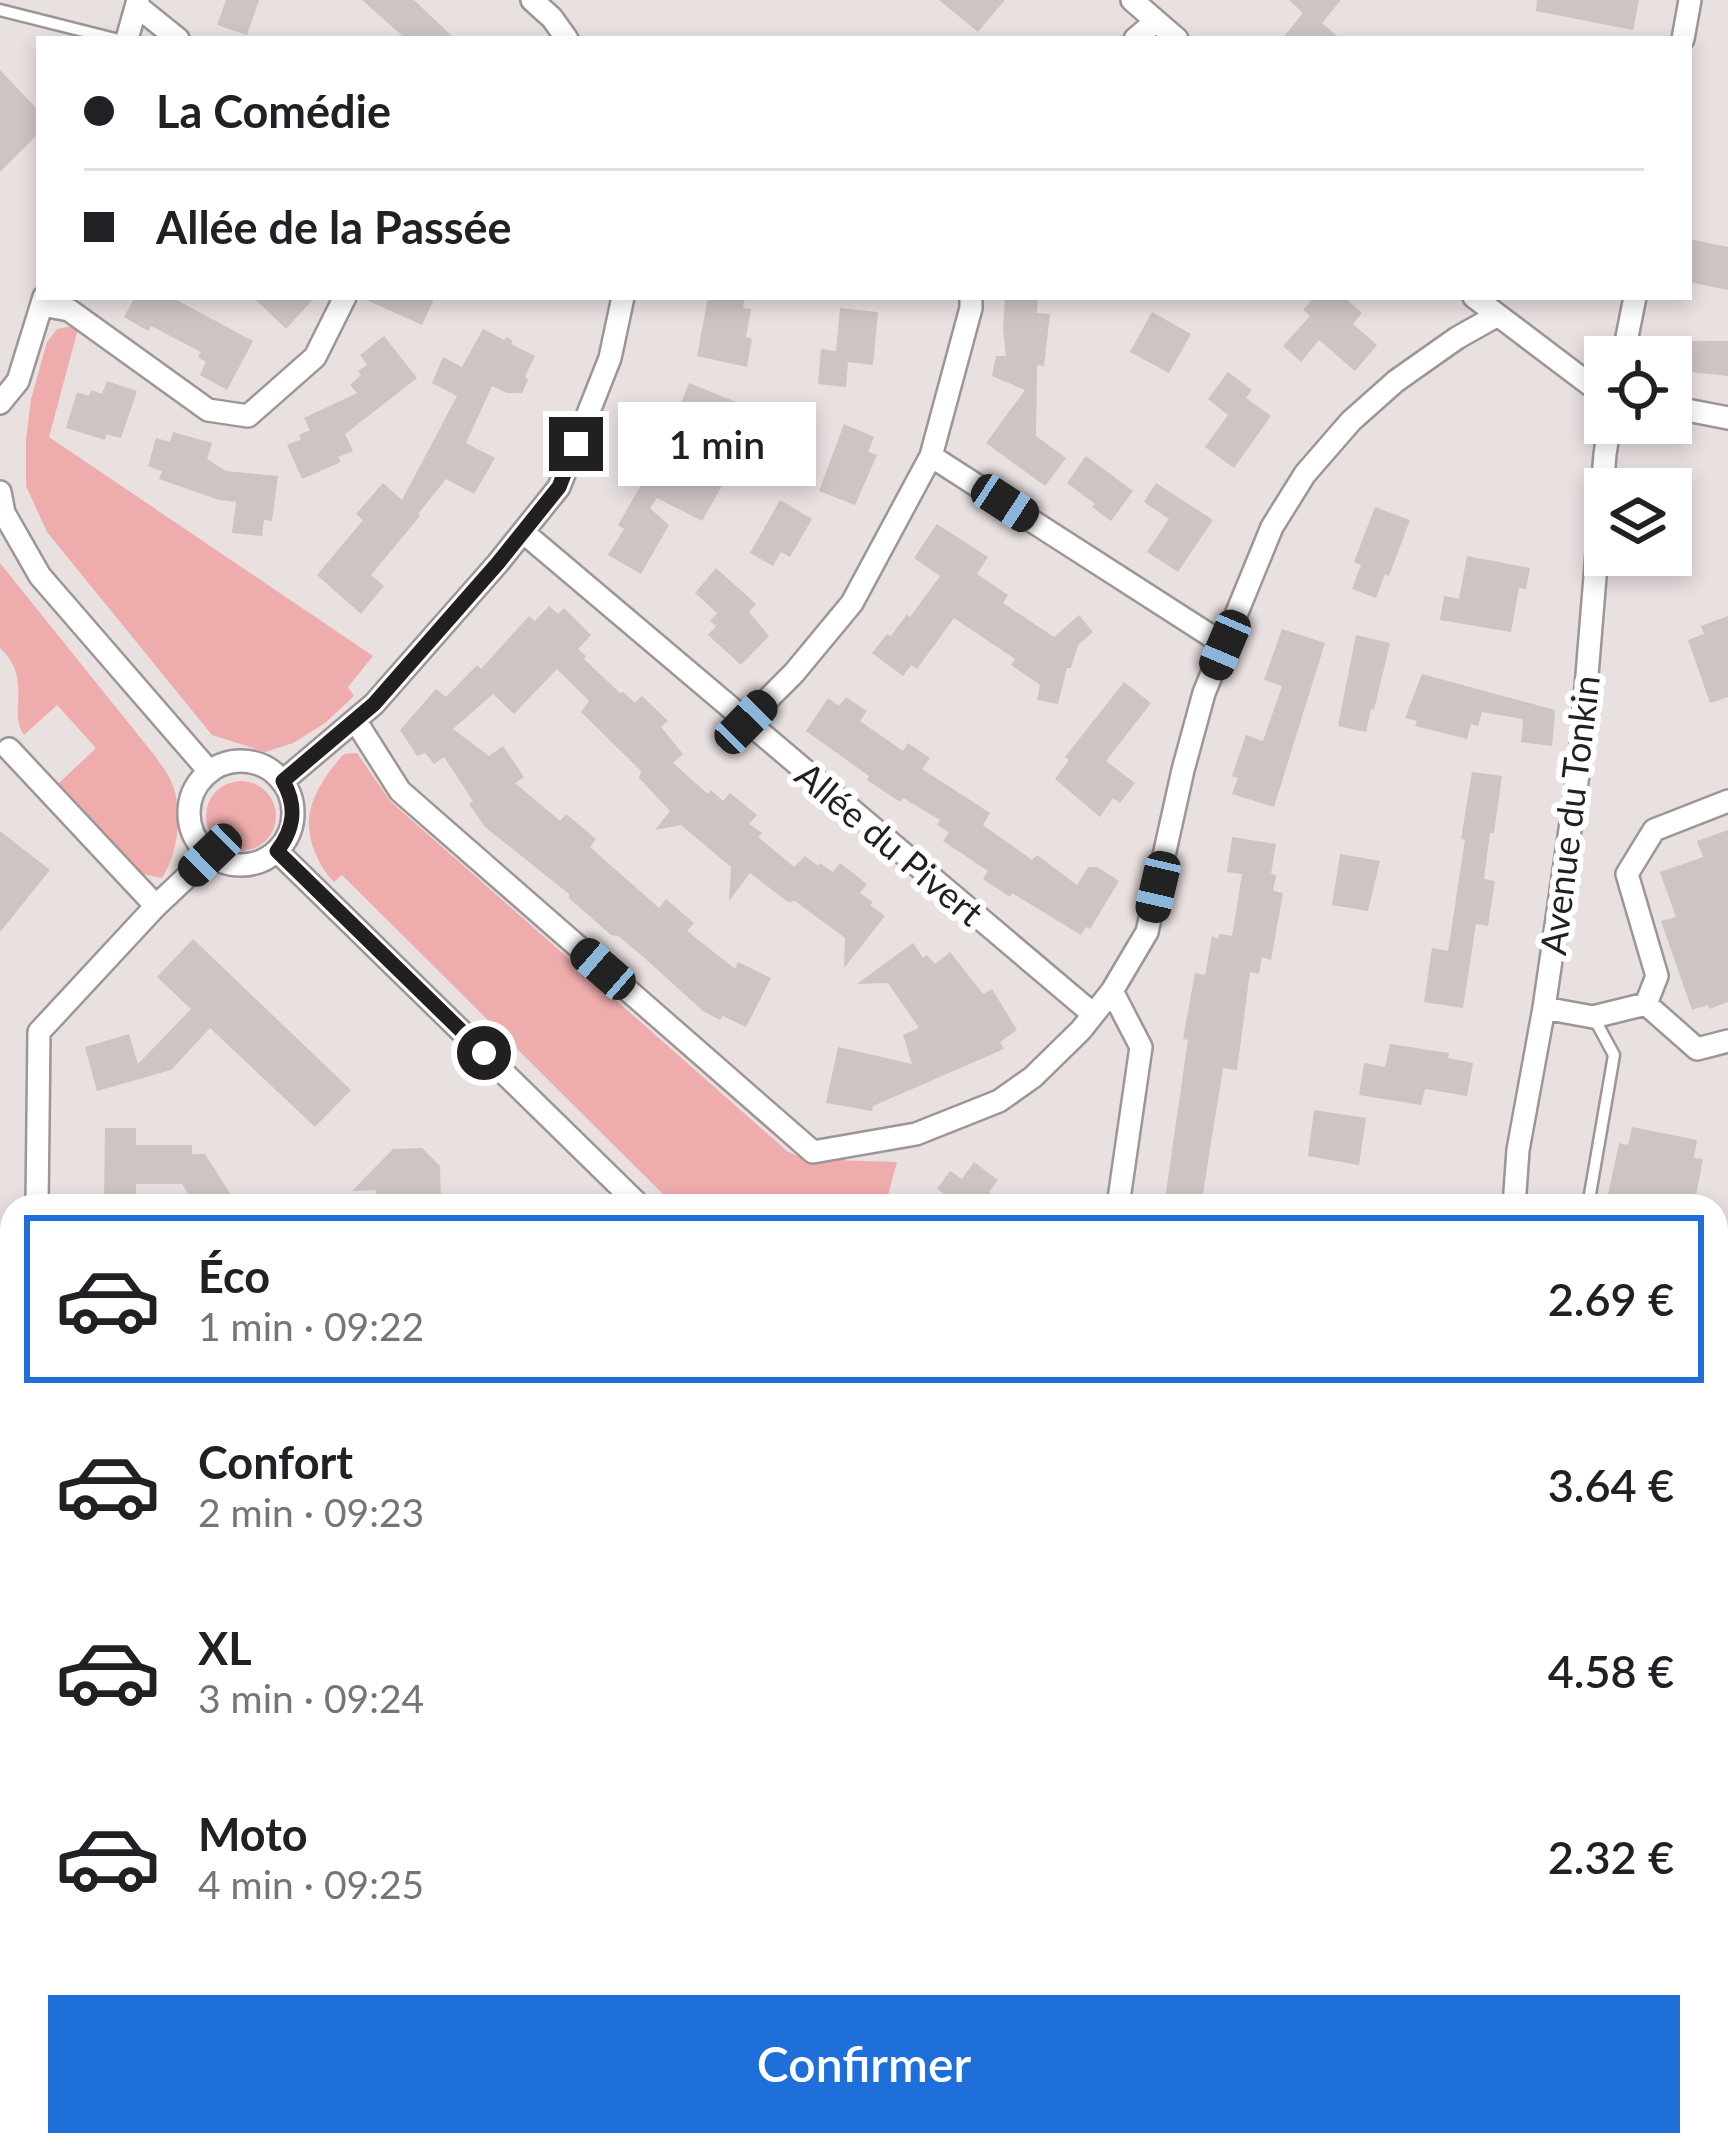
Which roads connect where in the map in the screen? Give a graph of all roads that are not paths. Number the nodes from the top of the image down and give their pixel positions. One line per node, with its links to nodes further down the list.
1 (532, 0): 10 (street)
2 (1132, 0): 6 (street)
3 (1690, 0): 13 (street)
4 (137, 3): 8 (street); 9 (street)
5 (0, 10): 7 (lane)
6 (1156, 21): 11 (street); 12 (street)
7 (103, 36)
8 (128, 36)
9 (175, 36)
10 (565, 36)
11 (1138, 36)
12 (1174, 36)
13 (1684, 36)
14 (344, 300): 19 (street)
15 (622, 300): 29 (street)
16 (970, 300): 27 (street)
17 (1477, 300): 20 (street)
18 (1634, 300): 21 (street)
19 (43, 301): 23 (street)
20 (1496, 316): 22 (street); 30 (street)
21 (1627, 336)
22 (1584, 380)
23 (0, 403)
24 (1692, 411): 25 (street)
25 (1728, 418)
26 (1607, 444): 42 (street, Avenue du Tonkin)
27 (931, 456): 30 (street); 32 (street)
28 (0, 493): 34 (street)
29 (523, 532): 31 (street); 32 (street, Allée du Pivert)
30 (1225, 645): 40 (street)
31 (355, 720): 35 (street); 43 (street)
32 (746, 722): 43 (street, Allée du Pivert)
33 (9, 749): 39 (street)
34 (209, 771): 35 (street); 38 (street)
35 (283, 781): 37 (street)
36 (1728, 801): 41 (street)
37 (277, 851): 38 (street); 47 (street)
38 (210, 855): 39 (street)
39 (156, 906): 46 (street)
40 (1112, 992): 43 (street); 48 (street)
41 (1646, 1004): 44 (street); 45 (street)
42 (1544, 1008): 44 (street); 49 (street, Avenue du Tonkin)
43 (1094, 1015)
44 (1593, 1017): 50 (lane)
45 (1728, 1041)
46 (37, 1194)
47 (628, 1194)
48 (1120, 1194)
49 (1515, 1194)
50 (1590, 1194)

